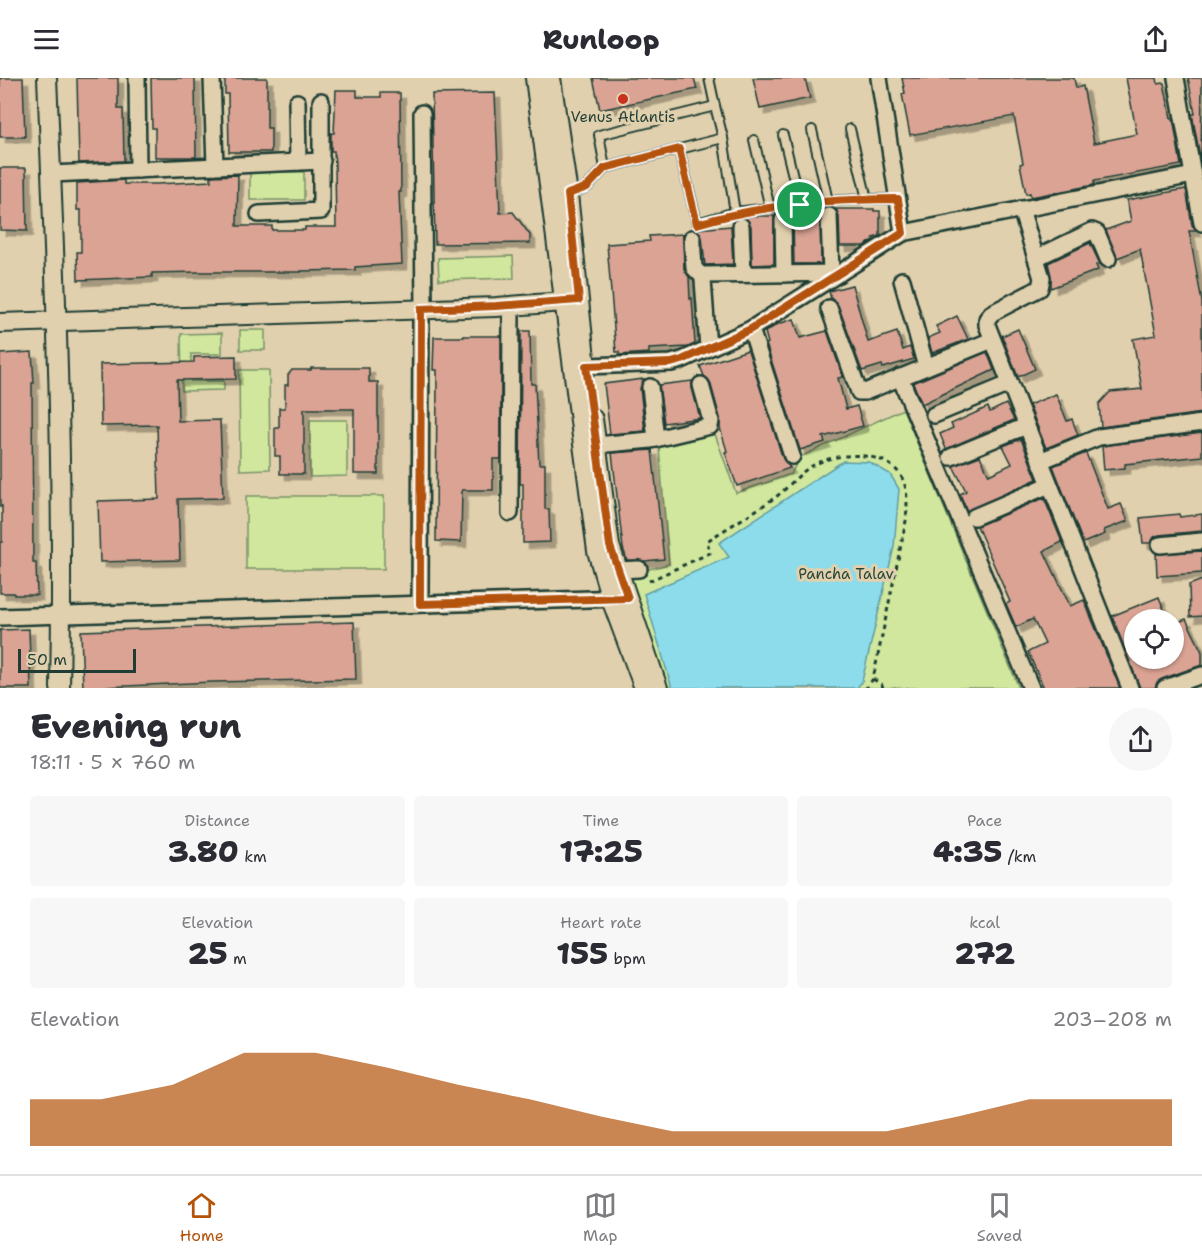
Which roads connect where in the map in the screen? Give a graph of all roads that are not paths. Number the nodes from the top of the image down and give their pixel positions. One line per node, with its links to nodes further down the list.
1 (47, 78): 24 (street)
2 (137, 78): 23 (street)
3 (212, 78): 21 (street)
4 (535, 78): 46 (street)
5 (551, 78): 26 (street)
6 (709, 78): 11 (lane)
7 (879, 78): 28 (street)
8 (1176, 78): 25 (street)
9 (321, 101): 19 (street)
10 (297, 102): 20 (street)
11 (716, 106): 16 (lane); 22 (lane)
12 (422, 113): 49 (street)
13 (850, 129): 27 (lane)
14 (812, 130): 32 (lane)
15 (783, 135): 29 (lane)
16 (723, 138): 18 (lane); 34 (lane)
17 (754, 140): 30 (lane)
18 (679, 149): 22 (lane); 34 (lane)
19 (322, 161): 20 (street); 33 (street)
20 (298, 162): 21 (street)
21 (215, 166): 23 (street)
22 (605, 168): 26 (lane)
23 (138, 170): 24 (street)
24 (52, 174): 50 (street)
25 (1193, 175): 31 (street); 36 (street)
26 (568, 194): 46 (street)
27 (867, 199): 28 (lane); 32 (lane)
28 (898, 199): 37 (street)
29 (800, 205): 30 (lane); 32 (lane)
30 (770, 208): 34 (lane)
31 (1022, 208): 37 (street); 39 (street)
32 (828, 209): 42 (street)
33 (259, 214)
34 (738, 219): 43 (street)
35 (783, 220): 41 (street)
36 (1202, 223)
37 (903, 233): 42 (street)
38 (692, 238): 44 (street)
39 (1036, 258): 40 (street); 53 (street)
40 (1108, 259)
41 (784, 273): 42 (street); 43 (street)
42 (835, 273): 52 (street)
43 (743, 274): 44 (street)
44 (703, 277): 54 (street)
45 (902, 280): 56 (street)
46 (572, 301): 47 (street); 55 (street); 76 (street)
47 (511, 305): 49 (street); 70 (street)
48 (829, 308): 57 (street)
49 (423, 309): 50 (street); 77 (street)
50 (58, 320): 51 (street); 78 (street)
51 (0, 323)
52 (751, 329): 54 (street); 66 (street)
53 (992, 340): 56 (street); 58 (street)
54 (708, 348): 55 (street)
55 (586, 366): 65 (street)
56 (926, 367): 57 (street)
57 (900, 377): 84 (street)
58 (1009, 384): 61 (street); 63 (street)
59 (701, 385): 64 (street)
60 (650, 387): 64 (street)
61 (934, 415)
62 (1202, 423): 68 (street)
63 (1026, 426): 67 (street); 68 (street)
64 (656, 439): 65 (street)
65 (596, 445): 74 (street)
66 (792, 456)
67 (951, 457)
68 (1040, 461): 69 (street)
69 (1049, 485): 71 (street); 85 (street)
70 (510, 513)
71 (974, 517)
72 (1202, 541): 73 (street)
73 (1160, 545)
74 (618, 570): 75 (street); 76 (street)
75 (644, 575)
76 (620, 598): 77 (street); 82 (street); 83 (street)
77 (420, 604): 78 (street)
78 (62, 615): 79 (street); 81 (street)
79 (0, 617)
80 (1202, 675): 86 (street)
81 (60, 688)
82 (644, 688)
83 (658, 688)
84 (1030, 688)
85 (1130, 688)
86 (1165, 688)

